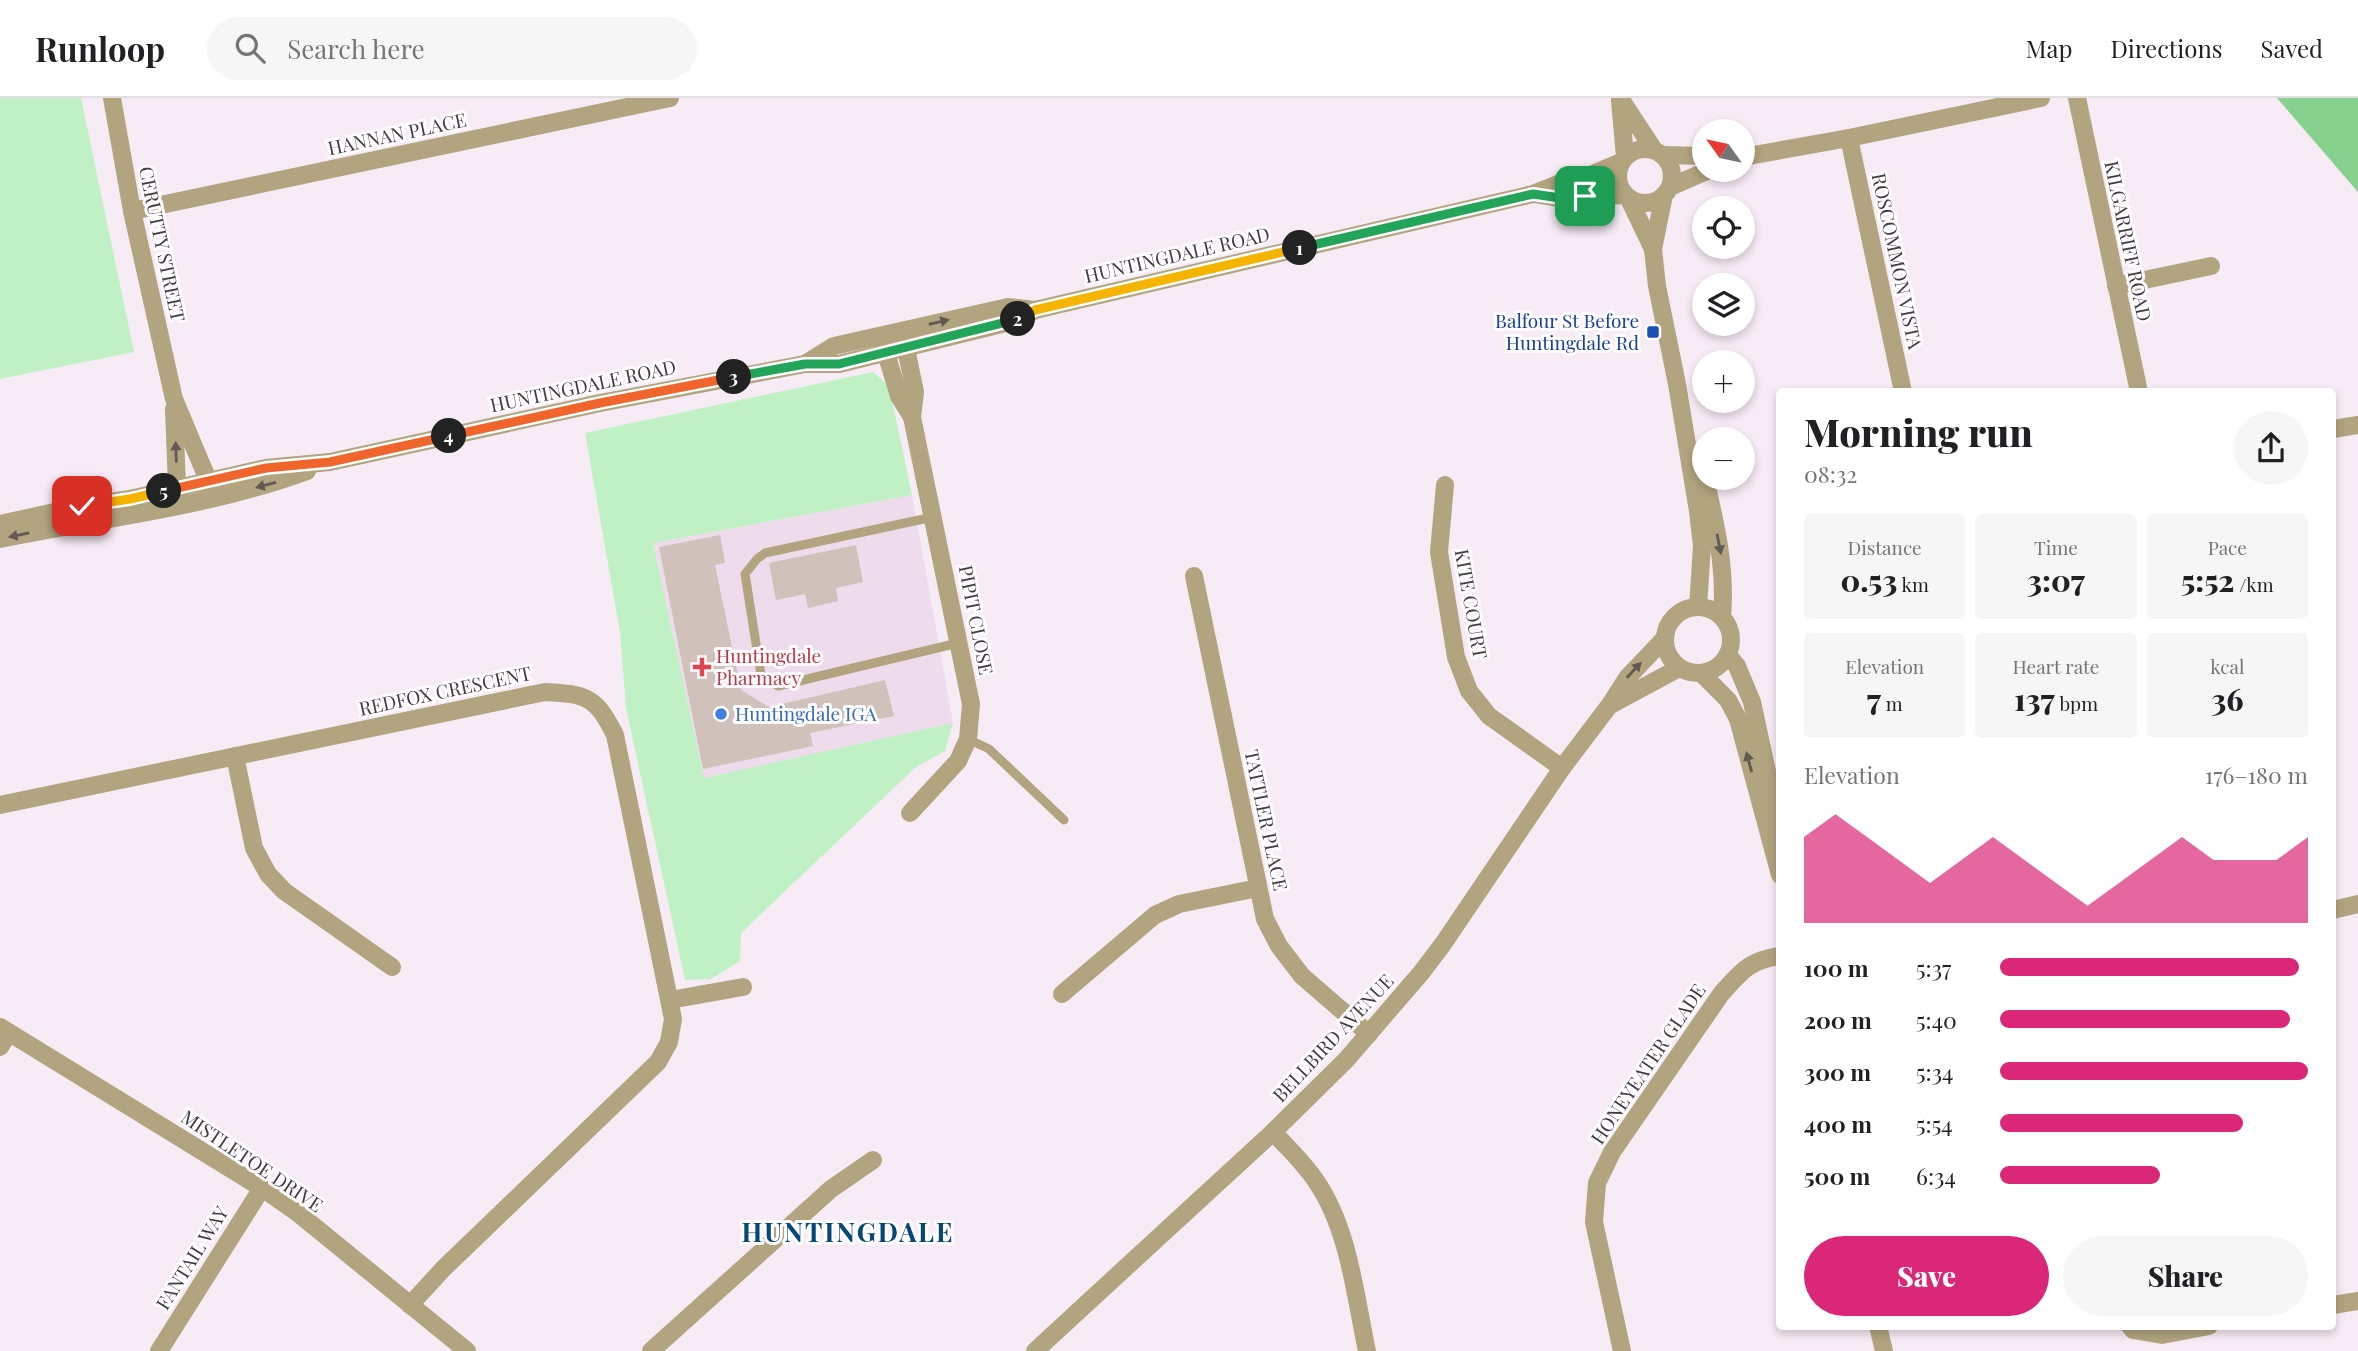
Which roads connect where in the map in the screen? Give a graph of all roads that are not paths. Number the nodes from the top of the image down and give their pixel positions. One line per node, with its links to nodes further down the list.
1 (112, 98): 15 (street, CERUTTY STREET)
2 (670, 98): 15 (street, HANNAN PLACE)
3 (1620, 98): 7 (street); 10 (street)
4 (2041, 98): 6 (street)
5 (2077, 98): 18 (street, KILGARRIFF ROAD)
6 (1849, 138): 9 (street); 22 (street, ROSCOMMON VISTA)
7 (1658, 152): 8 (street); 10 (street); 12 (street)
8 (1692, 155)
9 (1755, 155)
10 (1623, 159): 13 (street, HUNTINGDALE ROAD); 14 (street)
11 (1692, 178): 12 (street)
12 (1667, 191): 14 (street); 16 (street)
13 (1533, 194): 14 (street, HUNTINGDALE ROAD); 19 (street, HUNTINGDALE ROAD)
14 (1627, 197): 16 (street)
15 (132, 211): 24 (street, CERUTTY STREET)
16 (1653, 249): 21 (street)
17 (2211, 266): 18 (street)
18 (2116, 286): 23 (street, KILGARRIFF ROAD)
19 (904, 339): 20 (street, HUNTINGDALE ROAD); 25 (street, PIPIT CLOSE)
20 (883, 344): 25 (street, PIPIT CLOSE); 29 (street, HUNTINGDALE ROAD)
21 (1677, 384): 35 (street); 36 (street, one-way to 36)
22 (1902, 388)
23 (2138, 388)
24 (174, 398): 29 (street, CERUTTY STREET); 30 (street, CERUTTY STREET, one-way to 24)
25 (912, 417): 31 (street, PIPIT CLOSE)
26 (2358, 425): 27 (street)
27 (2336, 429)
28 (1446, 485): 45 (street, KITE COURT)
29 (209, 489): 30 (street, HUNTINGDALE ROAD)
30 (179, 496): 32 (street, HUNTINGDALE ROAD); 33 (street, HUNTINGDALE ROAD, one-way to 33)
31 (934, 517): 38 (street, PIPIT CLOSE); 38 (lane)
32 (0, 524)
33 (0, 539)
34 (1194, 576): 51 (street, TATTLER PLACE)
35 (1698, 607): 36 (street); 37 (street)
36 (1722, 616): 39 (street)
37 (1665, 638): 40 (street); 42 (street, BELLBIRD AVENUE, one-way to 37)
38 (958, 643): 43 (street, PIPIT CLOSE)
39 (1728, 655): 41 (street); 48 (street)
40 (1679, 668): 41 (street); 42 (street, BELLBIRD AVENUE)
41 (1701, 673): 50 (street, one-way to 41)
42 (1609, 706): 45 (street, BELLBIRD AVENUE)
43 (968, 739): 47 (street, PIPIT CLOSE); 49 (lane)
44 (235, 756): 46 (street, REDFOX CRESCENT); 55 (street); 58 (street, REDFOX CRESCENT)
45 (1562, 768): 59 (street, BELLBIRD AVENUE)
46 (0, 805)
47 (910, 813)
48 (1776, 813)
49 (1064, 820)
50 (1776, 860)
51 (1258, 888): 57 (street); 59 (street, TATTLER PLACE)
52 (2358, 904): 53 (street)
53 (2336, 909)
54 (1776, 957): 75 (street, HONEYEATER GLADE)
55 (391, 967)
56 (743, 987): 58 (street)
57 (1062, 994)
58 (670, 1000): 65 (street, REDFOX CRESCENT)
59 (1369, 1034): 61 (street, BELLBIRD AVENUE)
60 (3, 1036): 63 (street, MISTLETOE DRIVE)
61 (1273, 1132): 73 (street, BELLBIRD AVENUE); 74 (street)
62 (873, 1160): 72 (street)
63 (262, 1188): 65 (street, MISTLETOE DRIVE); 70 (street, FANTAIL WAY)
64 (2358, 1301): 66 (street)
65 (410, 1305): 71 (street, MISTLETOE DRIVE)
66 (2336, 1305)
67 (1879, 1330): 76 (street)
68 (2133, 1330): 69 (street)
69 (2188, 1330)
70 (159, 1351)
71 (467, 1351)
72 (652, 1351)
73 (1035, 1351)
74 (1367, 1351)
75 (1622, 1351)
76 (1884, 1351)

